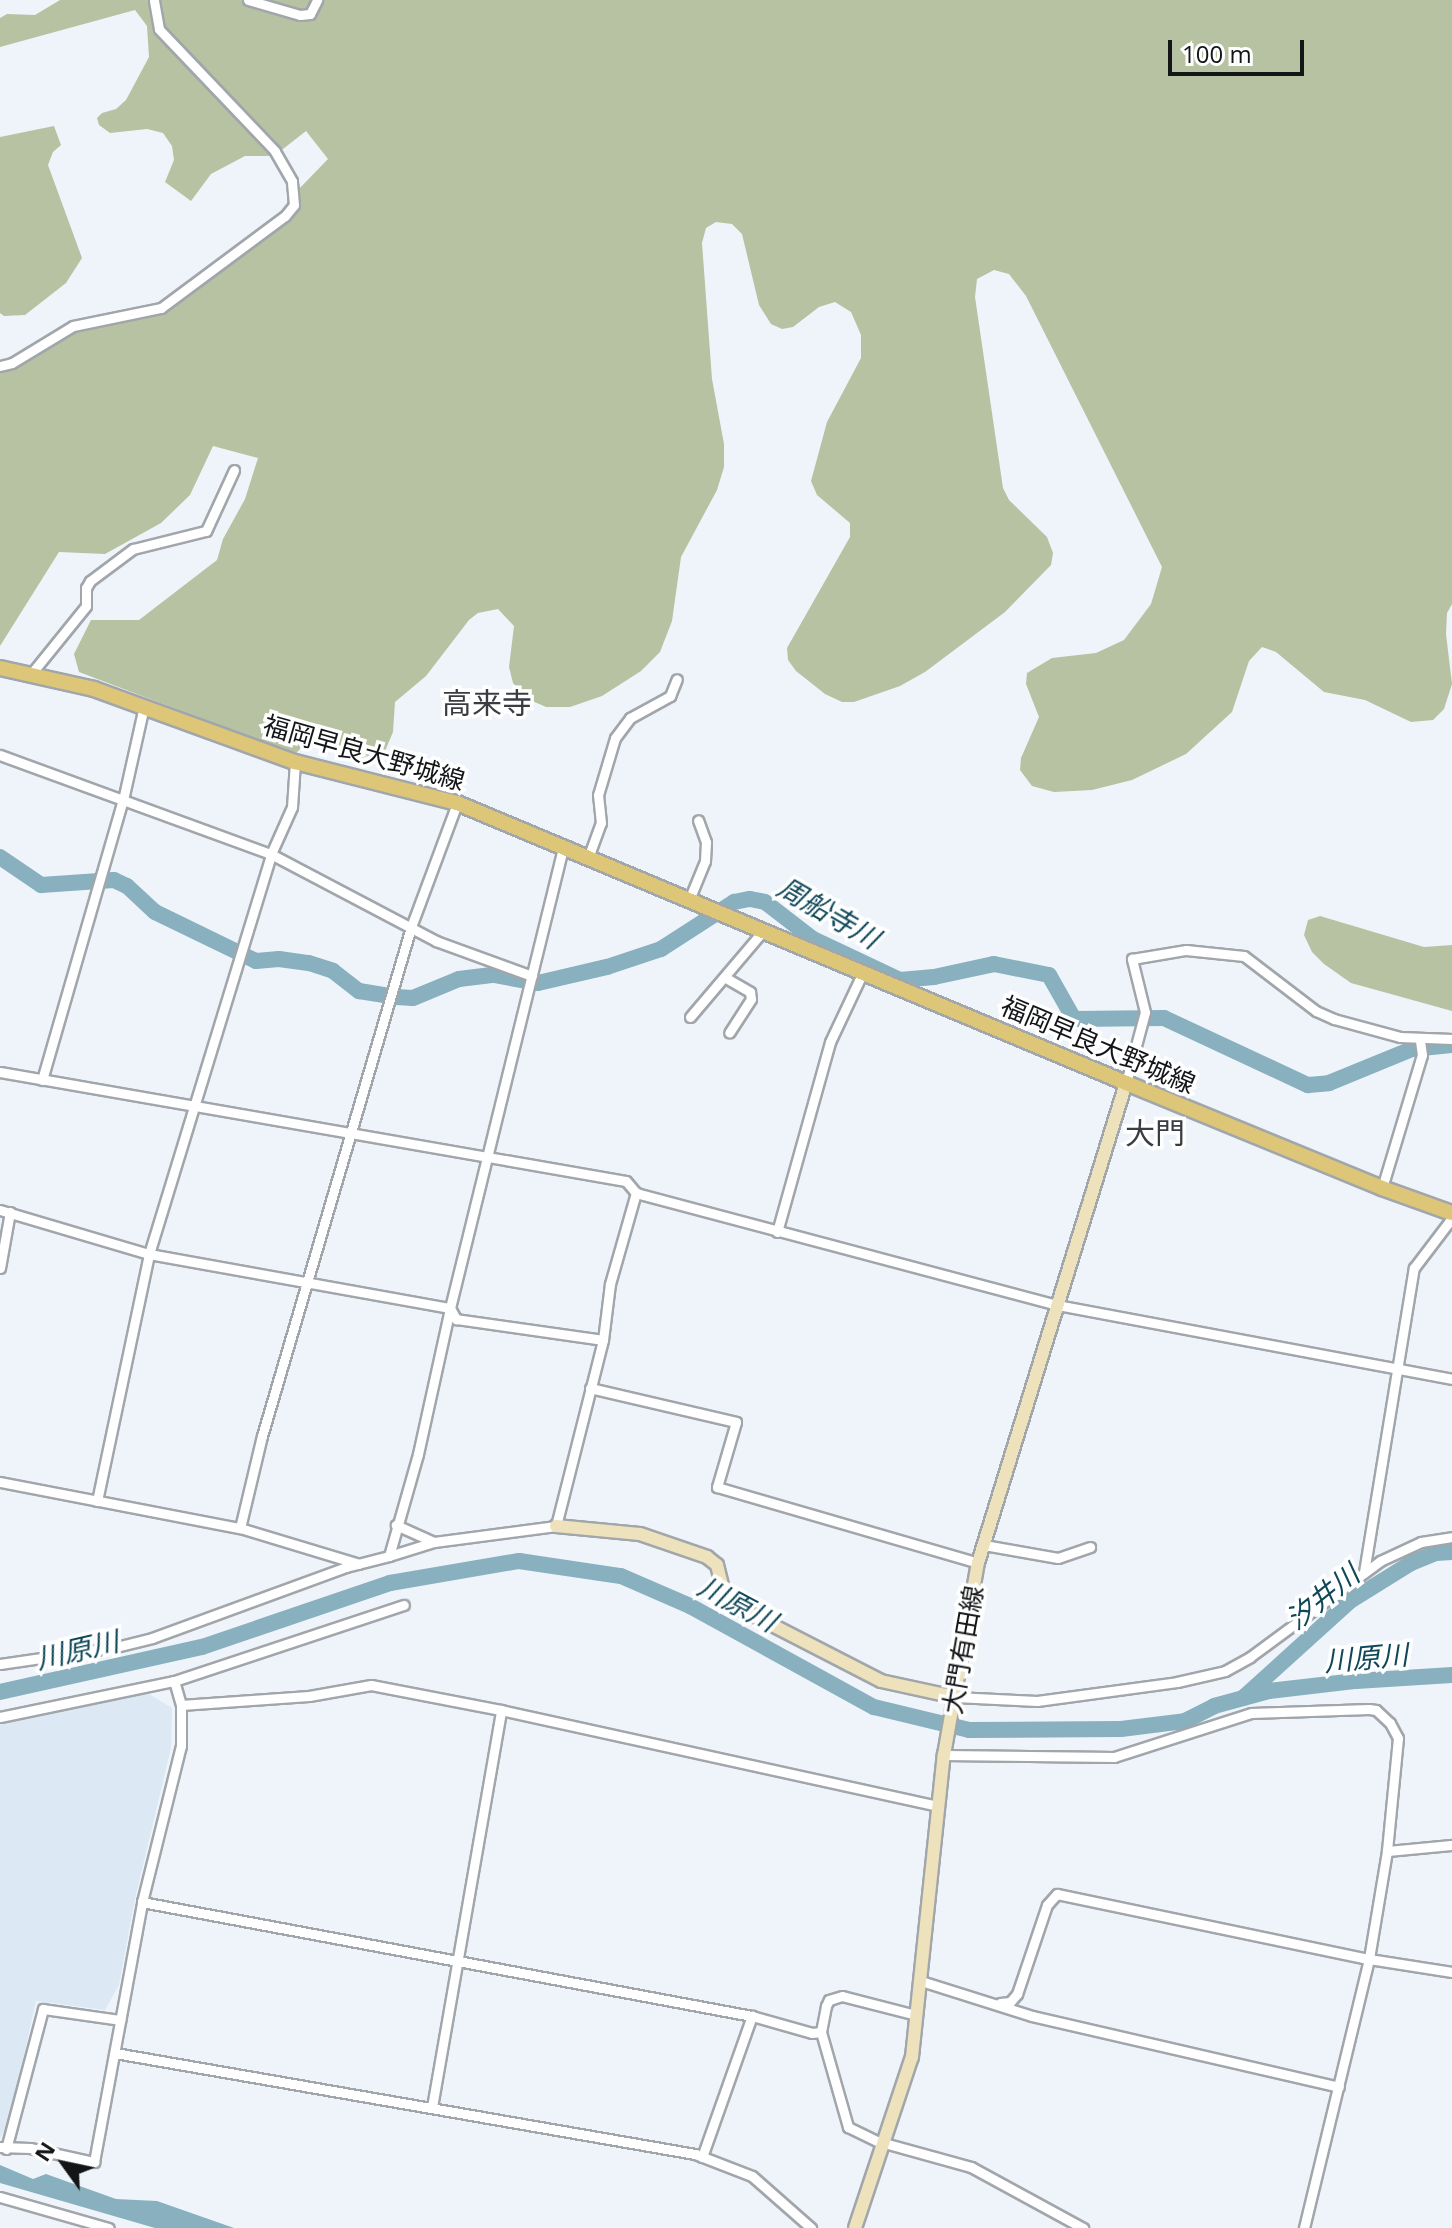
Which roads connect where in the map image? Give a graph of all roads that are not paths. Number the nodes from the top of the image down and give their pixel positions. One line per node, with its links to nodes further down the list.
1 (154, 0): 4 (street)
2 (248, 0): 3 (street)
3 (317, 0)
4 (0, 366)
5 (234, 470): 7 (street)
6 (0, 668): 7 (main road, 福岡早良大野城線)
7 (31, 674): 9 (main road, 福岡早良大野城線)
8 (677, 679): 17 (street)
9 (144, 706): 11 (main road, 福岡早良大野城線); 12 (street)
10 (0, 755): 12 (street)
11 (295, 762): 13 (main road, 福岡早良大野城線); 16 (street)
12 (123, 800): 16 (street); 29 (street)
13 (457, 803): 15 (main road, 福岡早良大野城線); 19 (street)
14 (698, 820): 18 (street)
15 (563, 847): 17 (main road, 福岡早良大野城線); 22 (street)
16 (271, 854): 19 (street); 31 (street)
17 (588, 858): 18 (main road, 福岡早良大野城線)
18 (689, 900): 20 (main road, 福岡早良大野城線)
19 (411, 927): 22 (street); 32 (street)
20 (763, 931): 21 (main road, 福岡早良大野城線); 23 (street)
21 (863, 972): 30 (main road, 福岡早良大野城線); 38 (street)
22 (532, 976): 33 (street)
23 (726, 978): 24 (street); 25 (street)
24 (690, 1017)
25 (729, 1033)
26 (1452, 1039): 27 (street)
27 (1420, 1040): 30 (street); 34 (street)
28 (0, 1072): 29 (street)
29 (42, 1080): 31 (street)
30 (1126, 1083): 34 (main road, 福岡早良大野城線); 42 (main road, 大門有田線)
31 (194, 1105): 32 (street); 39 (street)
32 (351, 1131): 33 (street); 41 (street)
33 (487, 1154): 35 (street); 43 (street)
34 (1382, 1188): 37 (main road, 福岡早良大野城線)
35 (636, 1193): 38 (street); 44 (street)
36 (5, 1211): 39 (street); 40 (street)
37 (1452, 1215): 45 (street)
38 (777, 1232): 42 (street)
39 (149, 1254): 41 (street); 49 (street)
40 (0, 1268)
41 (308, 1283): 43 (street); 52 (street)
42 (1057, 1305): 45 (street); 55 (main road, 大門有田線)
43 (450, 1308): 44 (street); 50 (street)
44 (603, 1340): 47 (street)
45 (1397, 1369): 46 (street); 60 (street)
46 (1452, 1379)
47 (590, 1388): 51 (street); 58 (street)
48 (0, 1482): 49 (street)
49 (97, 1501): 52 (street)
50 (396, 1525): 54 (street); 57 (street)
51 (556, 1526): 54 (street); 64 (main road)
52 (240, 1528): 59 (street)
53 (1452, 1537): 60 (street)
54 (434, 1542): 57 (street)
55 (984, 1545): 56 (street); 58 (main road, 大門有田線)
56 (1090, 1547)
57 (389, 1556): 59 (street)
58 (978, 1563): 64 (main road, 大門有田線)
59 (359, 1564): 62 (street)
60 (1364, 1572): 64 (street)
61 (404, 1605): 63 (street)
62 (0, 1664)
63 (174, 1681): 65 (street); 67 (street)
64 (953, 1703): 68 (main road, 大門有田線)
65 (181, 1705): 66 (street); 72 (street)
66 (501, 1710): 69 (street); 74 (street)
67 (0, 1717)
68 (944, 1755): 69 (main road, 大門有田線); 71 (street)
69 (938, 1806): 76 (main road, 大門有田線)
70 (1452, 1845): 71 (street)
71 (1387, 1851): 73 (street)
72 (142, 1902): 74 (street); 80 (street)
73 (1369, 1959): 75 (street); 77 (street); 83 (street)
74 (458, 1961): 79 (street); 84 (street)
75 (1452, 1972)
76 (921, 1981): 77 (street); 78 (main road, 大門有田線)
77 (1000, 2003): 83 (street)
78 (916, 2015): 81 (street); 85 (main road, 大門有田線)
79 (752, 2016): 81 (street); 87 (street)
80 (120, 2020): 82 (street); 86 (street)
81 (821, 2032): 85 (street)
82 (115, 2053): 84 (street); 86 (street)
83 (1339, 2087): 93 (street)
84 (432, 2107): 87 (street)
85 (885, 2141): 91 (main road, 大門有田線); 92 (street)
86 (3, 2148)
87 (702, 2157): 90 (street)
88 (0, 2197): 89 (street)
89 (109, 2228)
90 (811, 2228)
91 (855, 2228)
92 (1083, 2228)
93 (1304, 2228)

